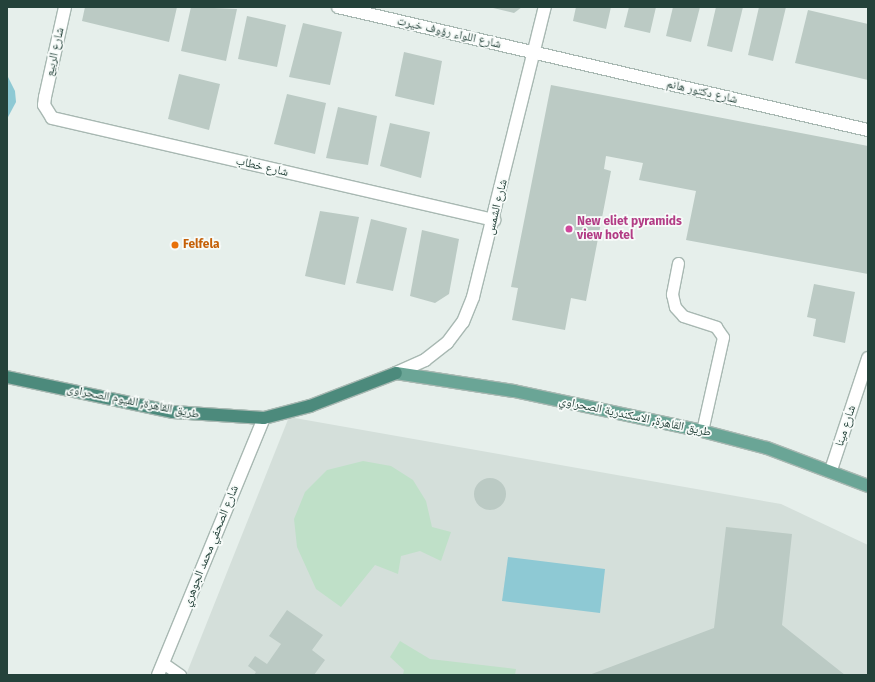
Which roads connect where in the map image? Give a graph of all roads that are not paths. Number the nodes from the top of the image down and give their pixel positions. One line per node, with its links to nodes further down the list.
1 (65, 7): 5 (street, شارع الربيع)
2 (338, 7): 4 (street, شارع اللواء رؤوف خيرت)
3 (545, 7): 4 (street, شارع الشمس)
4 (536, 53): 6 (street, شارع دكتور هانم); 7 (street, شارع الشمس)
5 (45, 97): 7 (street, شارع خطاب)
6 (868, 130)
7 (494, 220): 10 (street, شارع الشمس)
8 (678, 264): 13 (lane)
9 (868, 358): 14 (street, شارع مينا)
10 (396, 373): 12 (highway, طريق القاهرة, الفيوم الصحراوى); 13 (main road, طريق القاهرة, الاسكندرية الصحراوي)
11 (7, 376): 12 (highway, طريق القاهرة, الفيوم الصحراوى)
12 (264, 418): 16 (street, شارع الصحفي محمد الجوهري)
13 (702, 431): 14 (main road, طريق القاهرة, الاسكندرية الصحراوي)
14 (831, 470): 15 (main road, طريق القاهرة, الاسكندرية الصحراوي)
15 (868, 486)
16 (163, 663): 17 (street, شارع الصحفي محمد الجوهري); 18 (lane)
17 (158, 675)
18 (180, 675)

